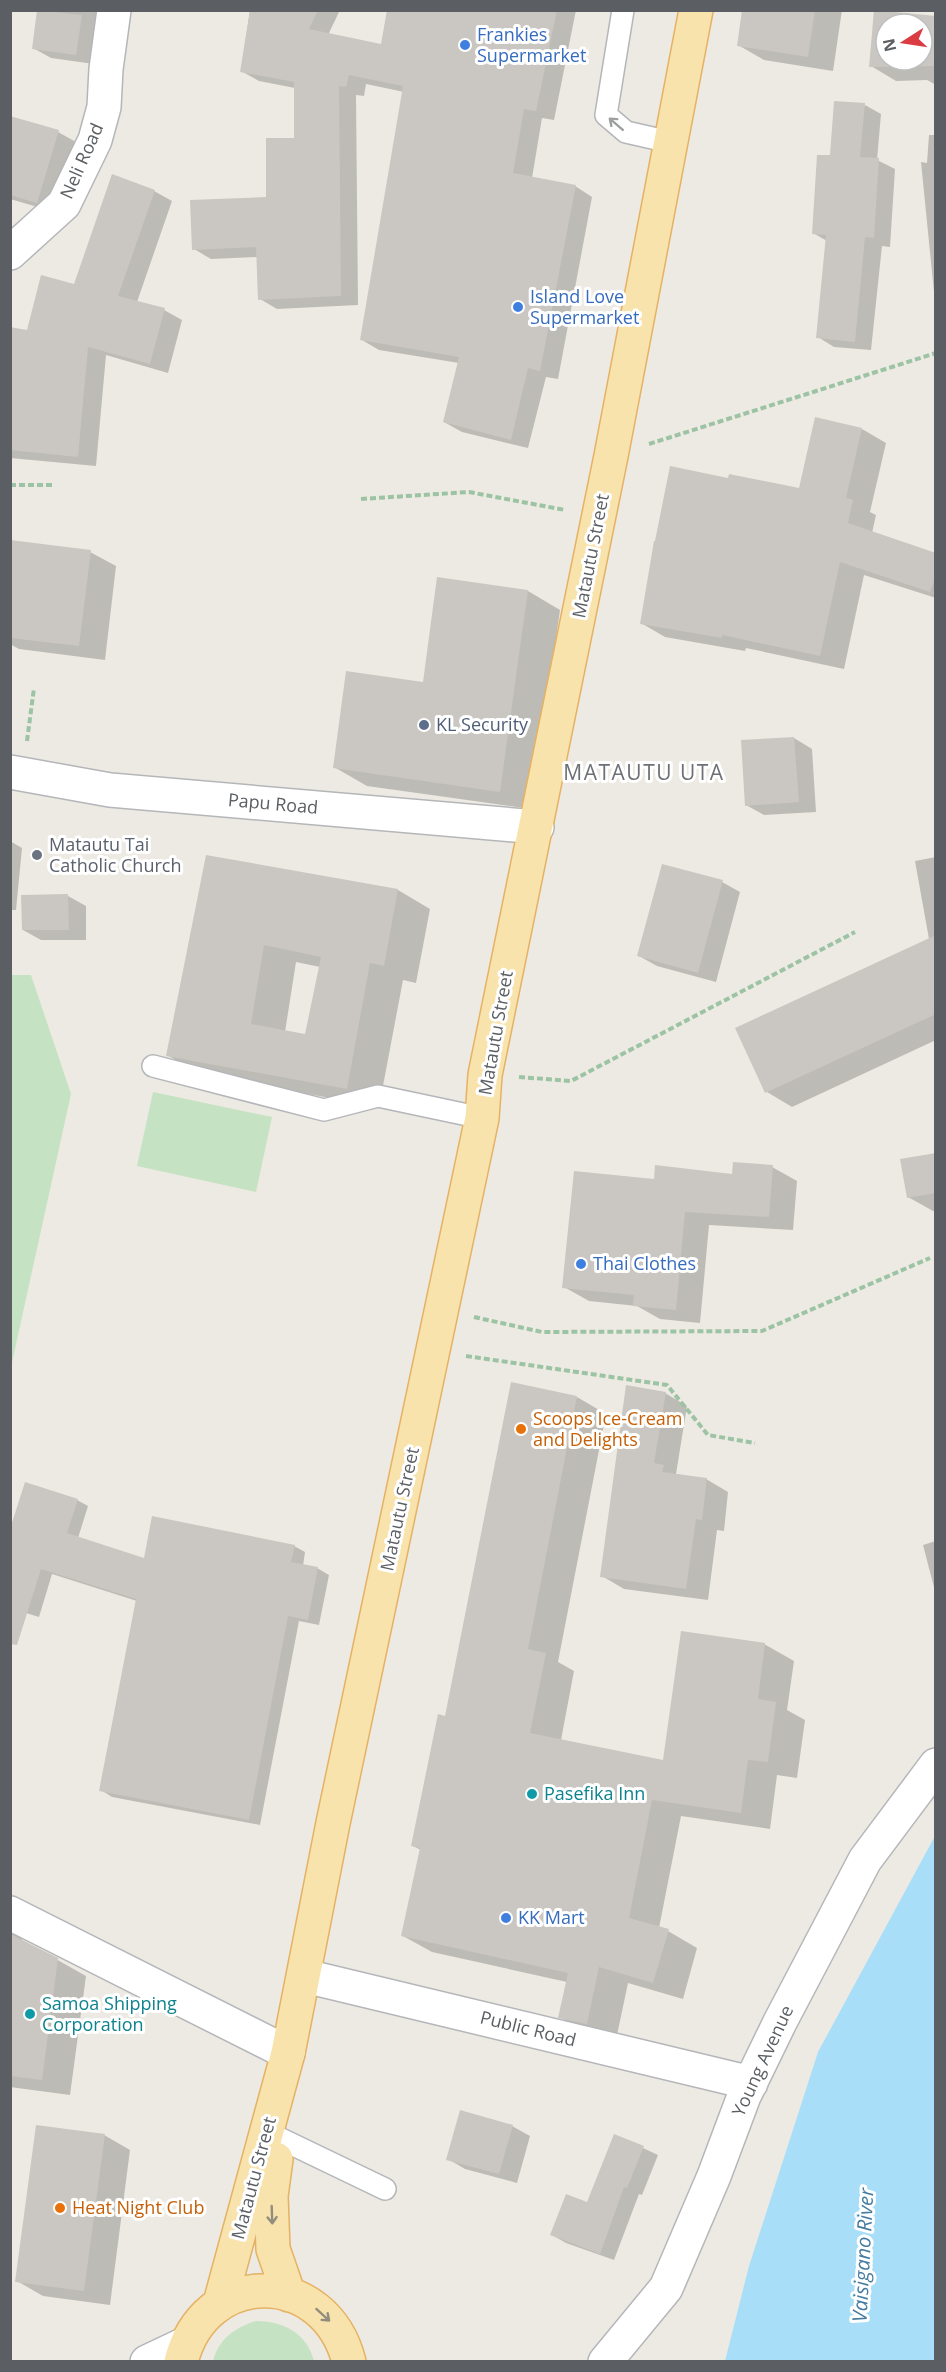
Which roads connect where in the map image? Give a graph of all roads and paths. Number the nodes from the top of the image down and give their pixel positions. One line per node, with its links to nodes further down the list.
1 (114, 10): 5 (street, Neli Road)
2 (623, 10): 4 (lane, one-way to 2)
3 (696, 10): 4 (main road, Matautu Street)
4 (670, 142): 7 (main road, Matautu Street)
5 (10, 253)
6 (936, 353): 7 (path)
7 (611, 456): 11 (main road, Matautu Street)
8 (10, 485): 9 (path)
9 (55, 485)
10 (361, 499): 11 (path)
11 (598, 516): 14 (main road, Matautu Street)
12 (34, 688): 13 (path)
13 (16, 773): 14 (street, Papu Road)
14 (537, 827): 17 (main road, Matautu Street)
15 (855, 932): 17 (path)
16 (153, 1066): 18 (lane)
17 (485, 1075): 18 (main road, Matautu Street)
18 (482, 1118): 20 (main road, Matautu Street)
19 (930, 1258): 20 (path)
20 (441, 1311): 21 (main road, Matautu Street)
21 (433, 1351): 22 (path); 25 (main road, Matautu Street)
22 (755, 1443)
23 (936, 1765): 27 (street, Young Avenue)
24 (10, 1913): 26 (street)
25 (305, 1976): 26 (main road, Matautu Street); 27 (street, Public Road)
26 (288, 2053): 28 (main road, Matautu Street); 31 (main road, Matautu Street)
27 (751, 2083): 35 (street, Young Avenue)
28 (279, 2138): 29 (lane); 30 (main road, Matautu Street, one-way to 30)
29 (386, 2189)
30 (289, 2295): 31 (main road); 34 (main road, one-way to 34)
31 (220, 2303): 32 (main road)
32 (183, 2353): 33 (street)
33 (147, 2361)
34 (349, 2361)
35 (605, 2361)

